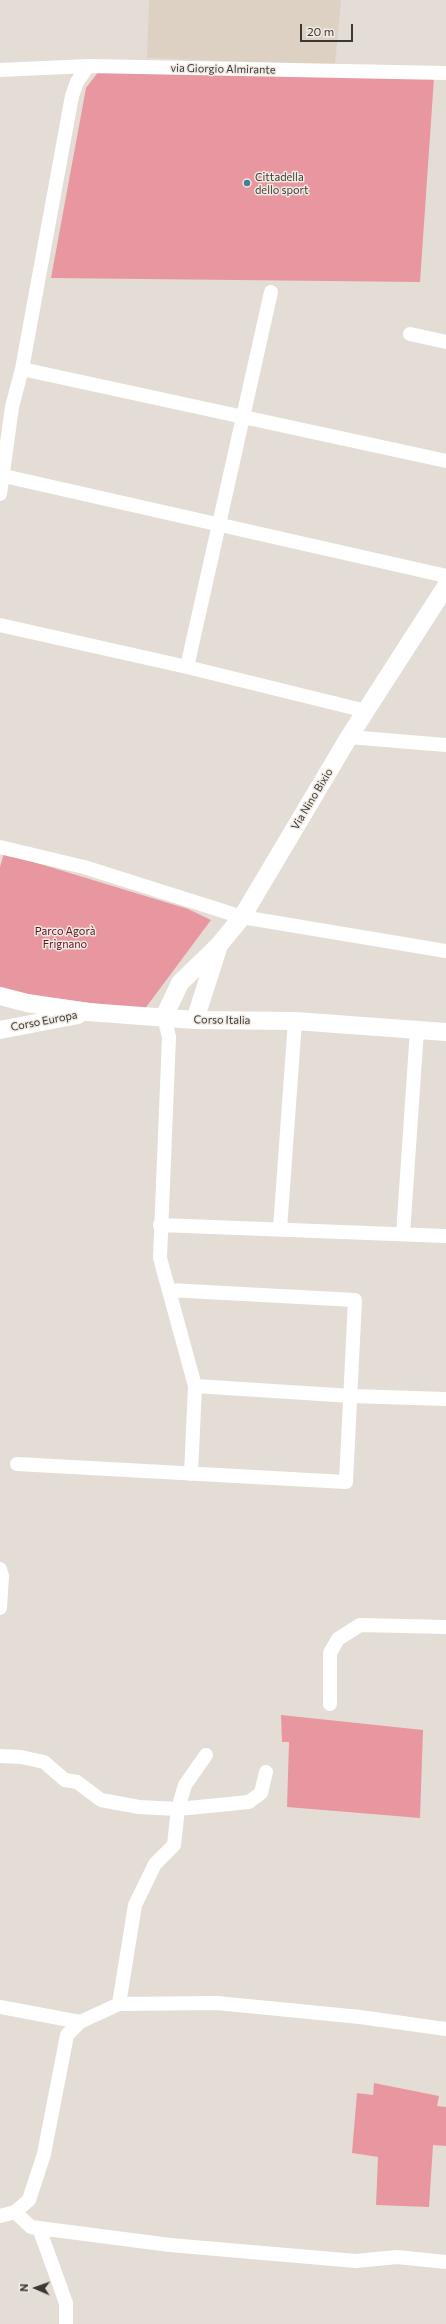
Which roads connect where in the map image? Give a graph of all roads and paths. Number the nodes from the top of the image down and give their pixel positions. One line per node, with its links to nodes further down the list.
1 (88, 66): 2 (street, via Giorgio Almirante); 3 (street, via Giorgio Almirante); 7 (street)
2 (0, 70)
3 (446, 73)
4 (271, 292): 8 (street)
5 (410, 334): 6 (street)
6 (446, 342)
7 (22, 369): 8 (street); 10 (street)
8 (243, 415): 9 (street); 12 (street)
9 (446, 461)
10 (4, 476): 11 (street); 12 (street)
11 (0, 494)
12 (220, 524): 13 (street); 16 (street)
13 (446, 576)
14 (446, 586): 17 (street, Via Nino Bixio)
15 (0, 625): 16 (street)
16 (187, 667): 17 (street)
17 (366, 711): 18 (street, Via Nino Bixio)
18 (349, 737): 19 (street); 21 (street, Via Nino Bixio)
19 (446, 745)
20 (0, 847): 21 (street)
21 (242, 917): 22 (street, Via Nino Bixio); 23 (street)
22 (219, 945): 26 (street); 27 (street, Via Nino Bixio)
23 (446, 951)
24 (0, 996): 25 (street, Corso Italia)
25 (88, 1012): 26 (street, Corso Italia); 29 (street, Corso Europa)
26 (164, 1017): 27 (street, Corso Italia); 32 (street)
27 (195, 1020): 28 (street, Corso Italia)
28 (295, 1021): 30 (street, Corso Italia); 33 (street)
29 (0, 1030)
30 (417, 1030): 31 (street, Corso Italia); 34 (street)
31 (446, 1032)
32 (160, 1225): 33 (street); 36 (street)
33 (280, 1229): 34 (street)
34 (403, 1234): 35 (street)
35 (446, 1236)
36 (169, 1290): 37 (street); 38 (street)
37 (195, 1386): 38 (street); 41 (street)
38 (352, 1396): 39 (street); 41 (street)
39 (446, 1399)
40 (17, 1464): 41 (street)
41 (191, 1474)
42 (0, 1569): 43 (street)
43 (0, 1608)
44 (446, 1627): 45 (street)
45 (330, 1704)
46 (206, 1755): 49 (street)
47 (0, 1756): 49 (street)
48 (266, 1772): 49 (street)
49 (178, 1809): 50 (street)
50 (119, 2004): 52 (street); 53 (street)
51 (0, 2007): 52 (street)
52 (80, 2022): 54 (street)
53 (446, 2029)
54 (15, 2212): 55 (street); 56 (street)
55 (0, 2216)
56 (39, 2228): 57 (street); 58 (street)
57 (446, 2262)
58 (66, 2324)

